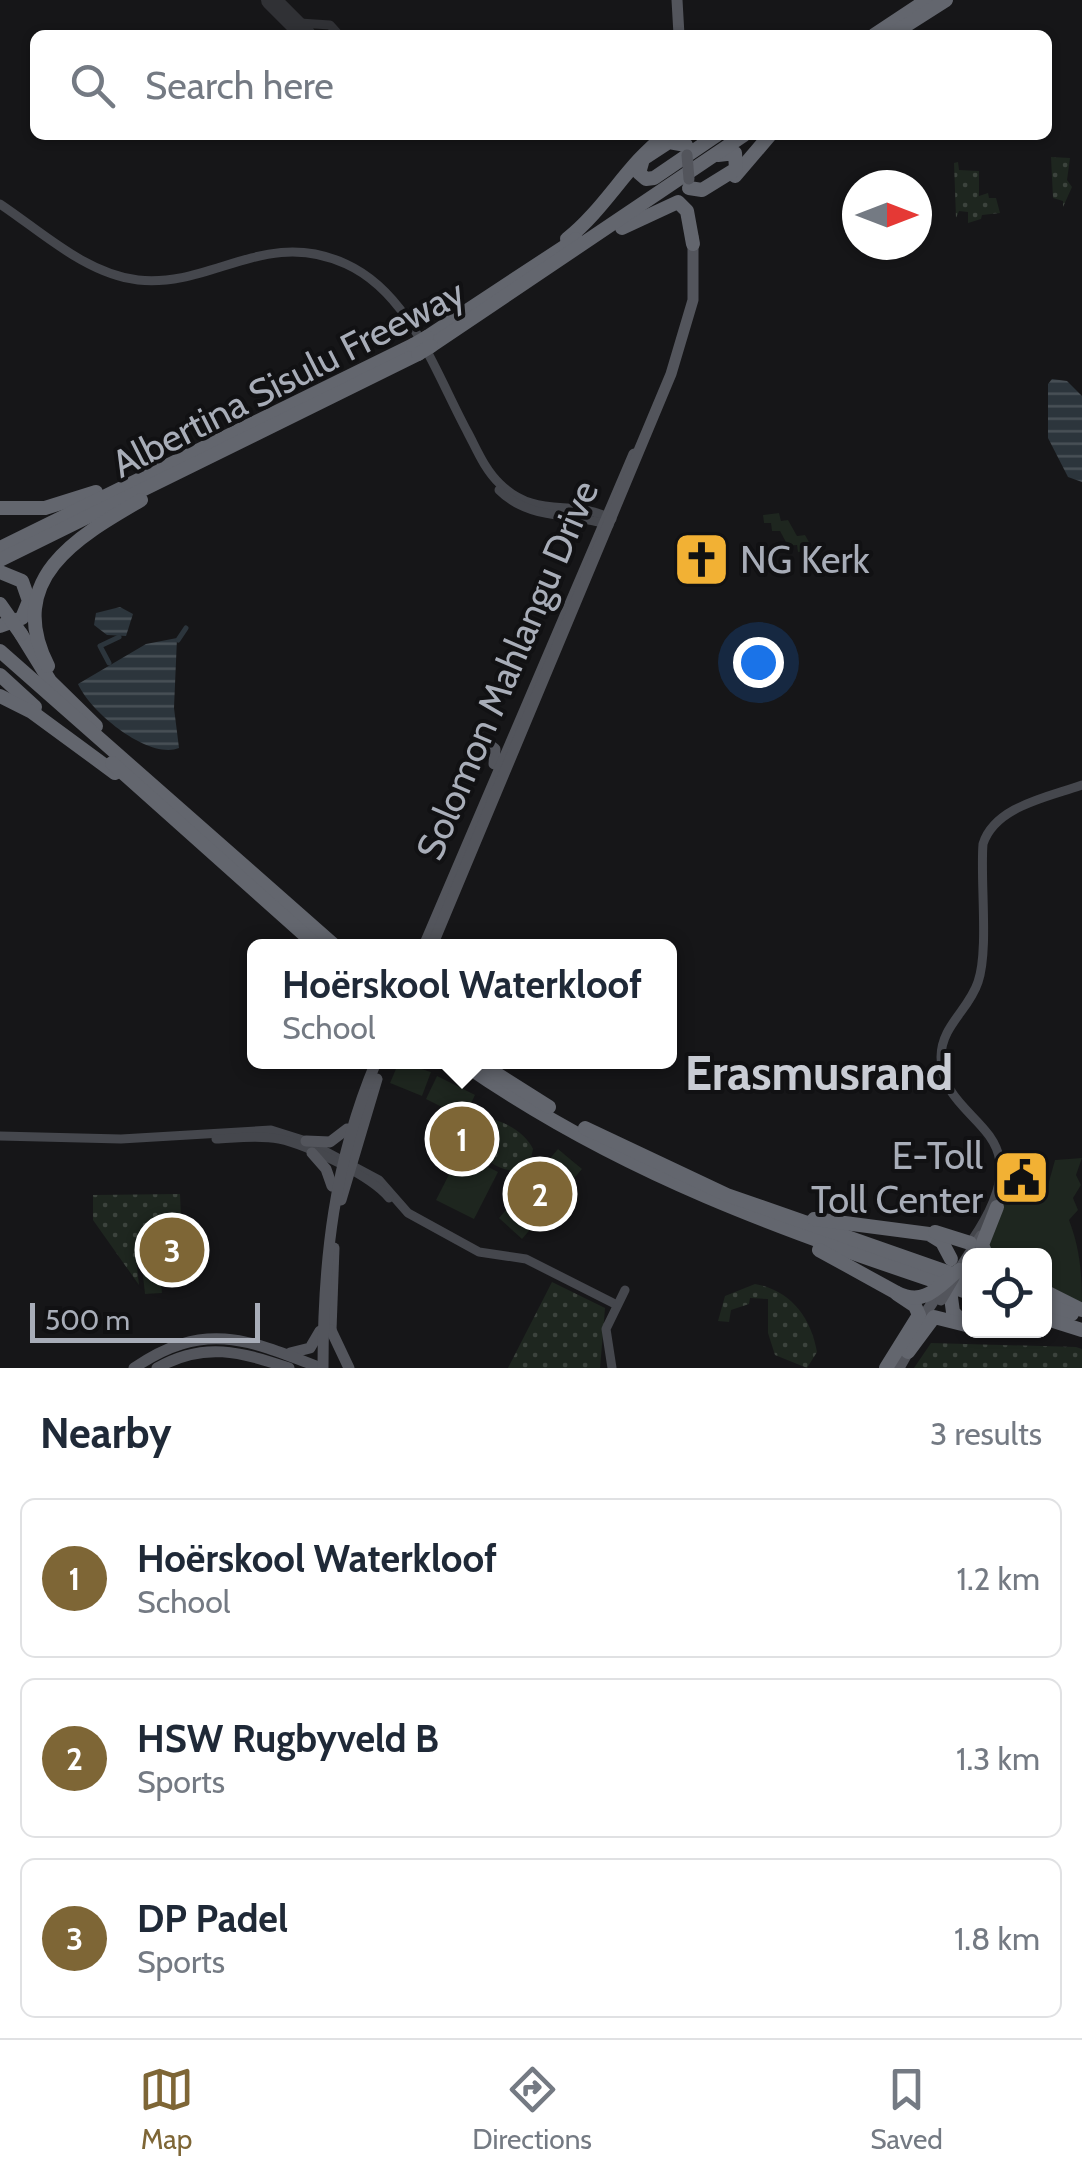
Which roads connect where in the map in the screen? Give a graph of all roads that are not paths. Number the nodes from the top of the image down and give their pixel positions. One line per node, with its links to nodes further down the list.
1 (677, 0): 4 (main road)
2 (927, 0): 5 (highway)
3 (946, 0): 6 (highway)
4 (679, 30)
5 (880, 30)
6 (899, 30)
7 (661, 140): 17 (highway)
8 (710, 140): 12 (highway)
9 (721, 140): 17 (highway, Albertina Sisulu Freeway)
10 (737, 140): 15 (highway, Albertina Sisulu Freeway)
11 (766, 140): 13 (highway)
12 (686, 145): 13 (main road, bridge)
13 (693, 192): 15 (highway); 16 (highway)
14 (0, 204): 20 (main road)
15 (611, 225): 17 (highway, Albertina Sisulu Freeway)
16 (693, 238): 17 (highway); 24 (main road, Solomon Mahlangu Drive)
17 (518, 285): 18 (highway, Albertina Sisulu Freeway)
18 (303, 406): 21 (highway); 22 (highway); 25 (highway, Albertina Sisulu Freeway); 26 (highway, Albertina Sisulu Freeway)
19 (448, 418): 20 (main road)
20 (461, 421): 24 (main road)
21 (129, 479): 23 (highway); 25 (highway)
22 (142, 500): 26 (highway); 33 (highway)
23 (0, 508)
24 (608, 521): 38 (main road, Solomon Mahlangu Drive); 43 (main road, Solomon Mahlangu Drive)
25 (0, 545)
26 (0, 566): 28 (highway)
27 (0, 604): 33 (highway, bridge)
28 (0, 626)
29 (0, 652): 39 (highway)
30 (0, 662): 37 (highway)
31 (0, 675): 35 (highway)
32 (0, 696): 35 (highway)
33 (95, 724): 39 (highway)
34 (480, 737): 38 (main road)
35 (85, 750): 37 (highway)
36 (1082, 786): 48 (main road)
37 (164, 810): 40 (highway)
38 (466, 844): 42 (main road, Solomon Mahlangu Drive)
39 (222, 847): 41 (highway)
40 (310, 939)
41 (328, 939)
42 (427, 939)
43 (435, 939)
44 (376, 1069): 49 (main road)
45 (378, 1069): 53 (main road)
46 (472, 1069): 58 (highway)
47 (489, 1069): 55 (highway)
48 (953, 1088): 54 (main road); 60 (main road)
49 (360, 1100): 51 (main road); 53 (main road)
50 (0, 1138): 51 (main road)
51 (309, 1147): 53 (main road); 56 (main road)
52 (1014, 1156): 54 (main road)
53 (345, 1164): 56 (main road); 65 (main road); 72 (main road)
54 (1001, 1182): 57 (main road)
55 (727, 1195): 59 (highway); 61 (highway)
56 (334, 1200): 68 (main road)
57 (997, 1207): 60 (highway)
58 (753, 1218): 62 (highway); 63 (highway)
59 (885, 1230): 60 (highway); 61 (highway)
60 (978, 1248)
61 (954, 1277): 62 (highway, bridge); 69 (highway); 76 (main road); 83 (main road)
62 (877, 1280): 83 (highway)
63 (962, 1289)
64 (1052, 1296): 67 (highway)
65 (615, 1301): 82 (main road); 82 (main road)
66 (1052, 1306): 67 (highway)
67 (1082, 1313)
68 (323, 1317): 75 (main road); 80 (main road)
69 (962, 1319)
70 (1052, 1321): 74 (highway)
71 (962, 1324): 76 (highway)
72 (331, 1330): 80 (main road); 81 (main road)
73 (1052, 1330): 74 (highway)
74 (1082, 1333)
75 (278, 1351): 77 (main road); 80 (main road)
76 (908, 1352): 84 (main road)
77 (134, 1368)
78 (157, 1368): 79 (main road)
79 (288, 1368)
80 (325, 1368)
81 (349, 1368)
82 (612, 1368)
83 (887, 1368)
84 (900, 1368)

